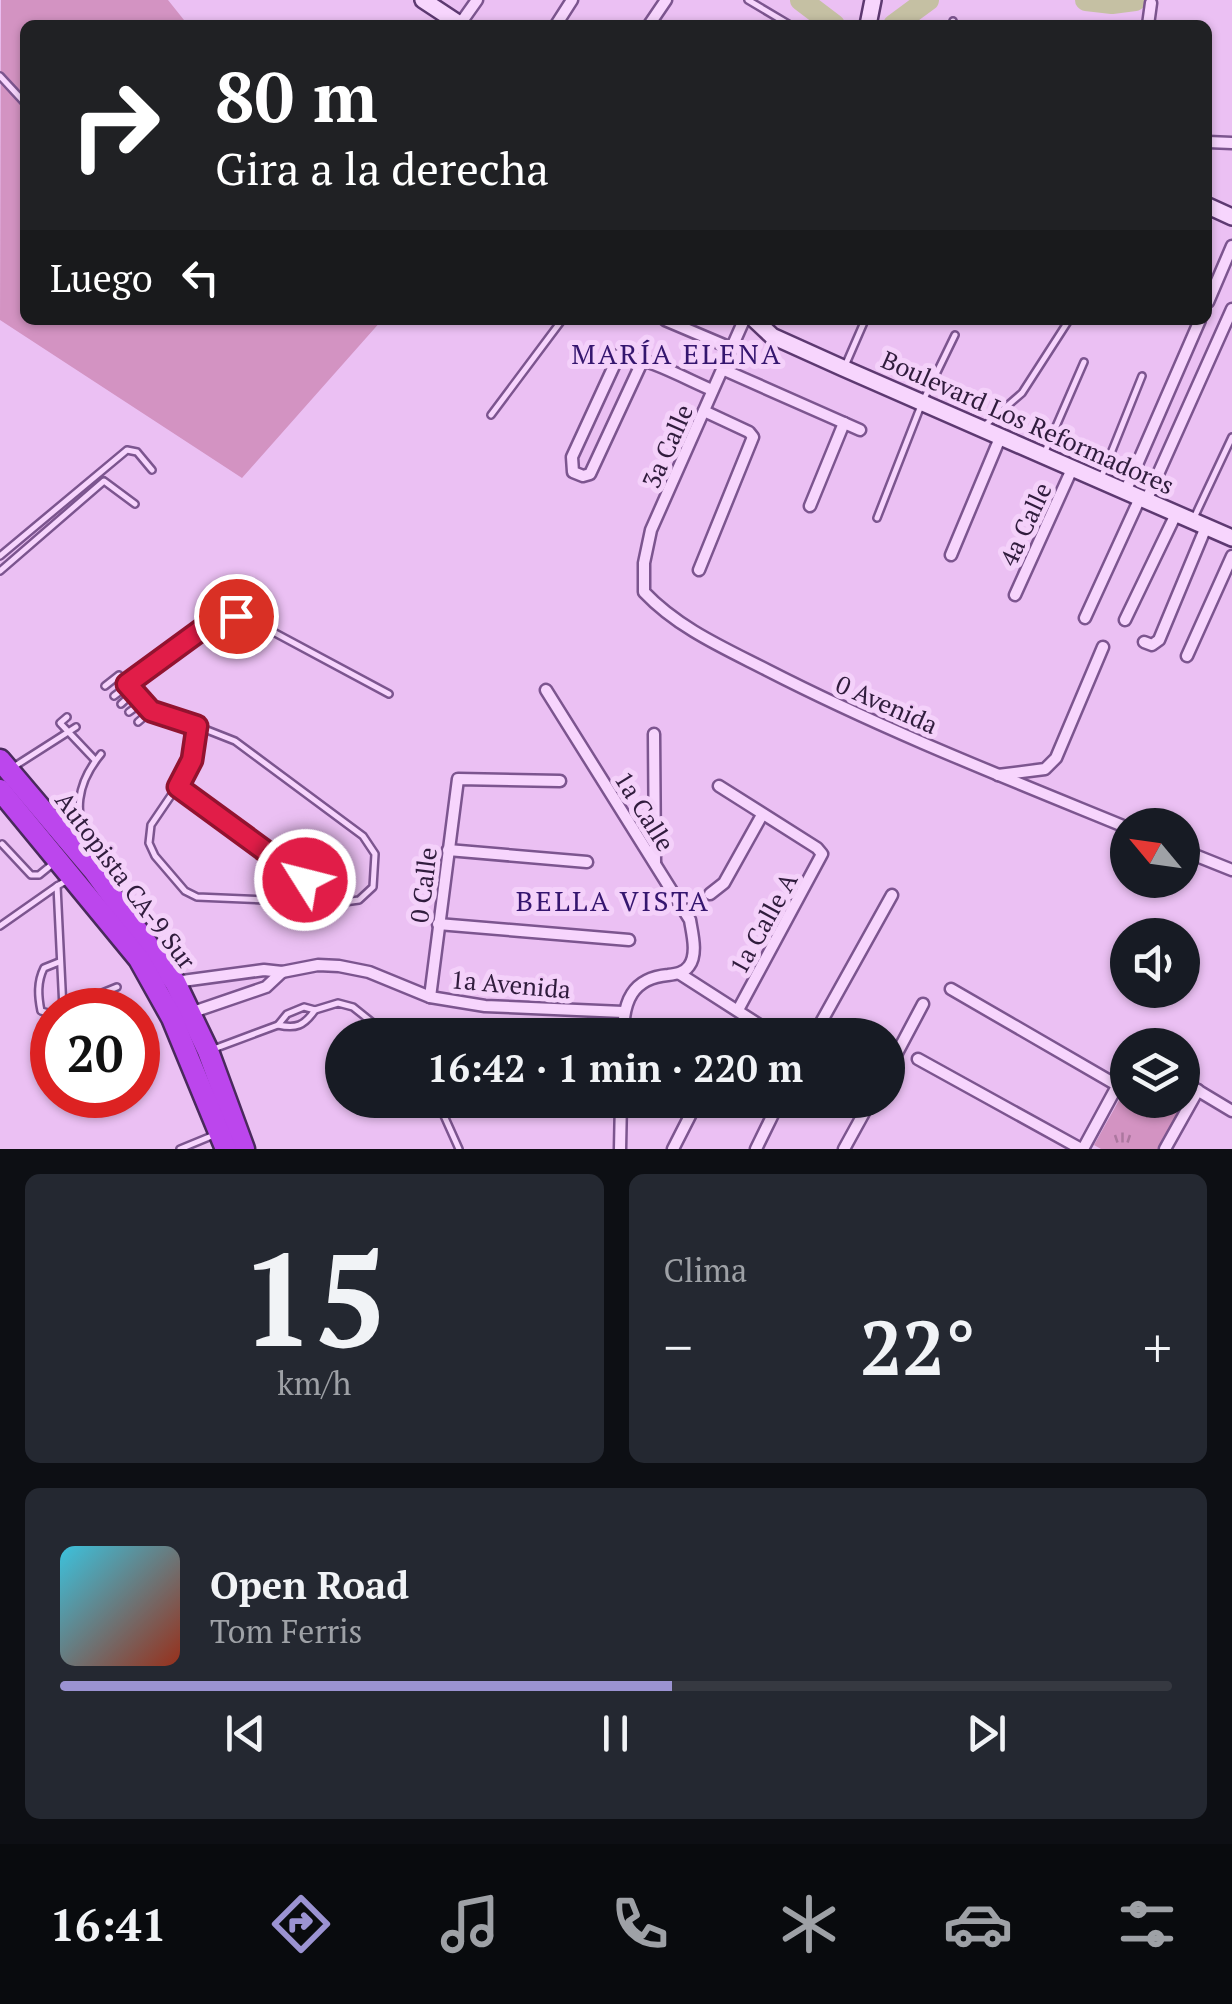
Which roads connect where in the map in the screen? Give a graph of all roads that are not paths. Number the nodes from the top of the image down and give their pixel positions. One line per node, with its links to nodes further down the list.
1 (422, 0): 4 (main road)
2 (748, 0): 5 (lane)
3 (1151, 3): 6 (street)
4 (453, 20)
5 (782, 20)
6 (1149, 20)
7 (0, 76): 8 (lane)
8 (20, 98)
9 (1232, 246): 10 (street)
10 (1212, 293)
11 (1232, 309): 39 (street)
12 (558, 325): 29 (lane)
13 (677, 325): 20 (street)
14 (742, 325): 20 (street, 3a Calle)
15 (760, 325): 23 (main road, Boulevard Los Reformadores)
16 (863, 325): 23 (lane)
17 (1066, 325): 31 (lane)
18 (1198, 325): 39 (street)
19 (955, 334): 27 (lane)
20 (731, 348): 24 (street, 3a Calle)
21 (642, 362): 21 (street); 26 (street)
22 (1084, 362): 35 (lane)
23 (844, 368): 27 (main road, Boulevard Los Reformadores)
24 (722, 369): 26 (street, 3a Calle); 30 (street)
25 (1142, 376): 38 (lane)
26 (712, 390): 28 (street, 3a Calle)
27 (922, 404): 31 (main road, Boulevard Los Reformadores); 43 (lane)
28 (704, 411): 49 (street); 51 (street, 3a Calle)
29 (491, 415)
30 (844, 423): 32 (street); 41 (street)
31 (981, 428): 34 (main road, Boulevard Los Reformadores)
32 (860, 430)
33 (1232, 437): 44 (lane)
34 (1000, 438): 35 (main road, Boulevard Los Reformadores); 46 (street)
35 (1042, 457): 36 (main road, Boulevard Los Reformadores)
36 (1072, 469): 38 (main road, Boulevard Los Reformadores); 52 (street, 4a Calle)
37 (152, 470): 47 (lane)
38 (1099, 481): 39 (main road, Boulevard Los Reformadores)
39 (1137, 497): 42 (main road, Boulevard Los Reformadores); 53 (street)
40 (135, 504): 50 (lane)
41 (810, 506)
42 (1176, 514): 44 (main road, Boulevard Los Reformadores); 54 (street)
43 (877, 518)
44 (1199, 524): 45 (main road, Boulevard Los Reformadores); 55 (street)
45 (1232, 538)
46 (951, 555)
47 (0, 556)
48 (1232, 556): 57 (street)
49 (699, 570)
50 (0, 571)
51 (644, 592): 81 (street, 0 Avenida)
52 (1014, 595)
53 (1085, 618)
54 (1125, 620)
55 (1144, 642)
56 (1103, 647): 81 (street)
57 (1187, 656)
58 (127, 684): 59 (lane); 61 (lane); 62 (lane); 63 (lane)
59 (105, 686)
60 (546, 690): 92 (street, 1a Calle)
61 (134, 692): 64 (lane); 65 (lane)
62 (389, 694)
63 (114, 696)
64 (143, 702): 66 (lane); 67 (lane)
65 (121, 704)
66 (151, 711): 69 (lane); 70 (lane)
67 (129, 712)
68 (67, 717): 72 (lane)
69 (138, 722)
70 (197, 726): 84 (lane); 97 (lane)
71 (76, 727): 72 (lane)
72 (69, 732): 75 (lane); 80 (lane)
73 (654, 734): 92 (street)
74 (84, 736): 75 (lane)
75 (77, 742): 77 (lane)
76 (92, 744): 77 (lane)
77 (86, 750): 79 (lane)
78 (101, 754): 79 (lane)
79 (96, 760): 94 (lane)
80 (3, 774): 90 (highway, Autopista CA-9 Sur); 94 (highway, Autopista CA-9 Sur)
81 (998, 775): 86 (street, 0 Avenida)
82 (560, 781): 88 (street, 0 Calle)
83 (719, 786): 85 (street)
84 (178, 787): 97 (lane); 97 (lane)
85 (762, 814): 95 (street); 113 (street, 1a Calle A)
86 (1110, 821)
87 (0, 844): 90 (lane)
88 (448, 850): 91 (street); 98 (street, 0 Calle)
89 (1200, 857): 93 (street)
90 (58, 858): 94 (highway, Autopista CA-9 Sur)
91 (587, 862)
92 (655, 864): 103 (street, 1a Calle)
93 (1232, 870)
94 (75, 878): 99 (lane); 101 (lane); 104 (highway, Autopista CA-9 Sur); 134 (highway, Autopista CA-9 Sur)
95 (710, 894)
96 (892, 894): 119 (street)
97 (337, 903)
98 (438, 924): 100 (street); 110 (street, 0 Calle)
99 (0, 926)
100 (629, 940)
101 (58, 962): 106 (lane); 107 (lane)
102 (282, 972): 104 (street, 1a Avenida); 110 (street, 1a Avenida); 115 (street, 1a Avenida)
103 (680, 974): 113 (street); 114 (street)
104 (176, 982): 115 (highway, Autopista CA-9 Sur)
105 (117, 986): 108 (lane)
106 (40, 988)
107 (60, 988)
108 (112, 988)
109 (950, 989): 124 (street)
110 (430, 997): 114 (street, 1a Avenida)
111 (924, 1004): 121 (street)
112 (315, 1010): 116 (lane); 120 (lane); 120 (lane)
113 (738, 1010): 118 (street)
114 (623, 1012): 117 (street)
115 (190, 1013): 122 (highway, Autopista CA-9 Sur)
116 (369, 1018)
117 (623, 1018)
118 (750, 1018)
119 (823, 1018)
120 (278, 1025): 122 (lane)
121 (905, 1039)
122 (208, 1051): 136 (highway, Autopista CA-9 Sur)
123 (918, 1059): 142 (street)
124 (1110, 1081)
125 (1200, 1091): 127 (street)
126 (1110, 1094): 142 (street)
127 (1232, 1110)
128 (445, 1118): 137 (lane)
129 (621, 1118): 138 (street)
130 (689, 1118): 139 (street)
131 (771, 1118): 140 (street)
132 (861, 1118): 141 (street)
133 (1182, 1118): 143 (street)
134 (223, 1141): 135 (lane)
135 (180, 1149)
136 (244, 1149)
137 (460, 1149)
138 (620, 1149)
139 (673, 1149)
140 (756, 1149)
141 (844, 1149)
142 (1082, 1149)
143 (1165, 1149)

